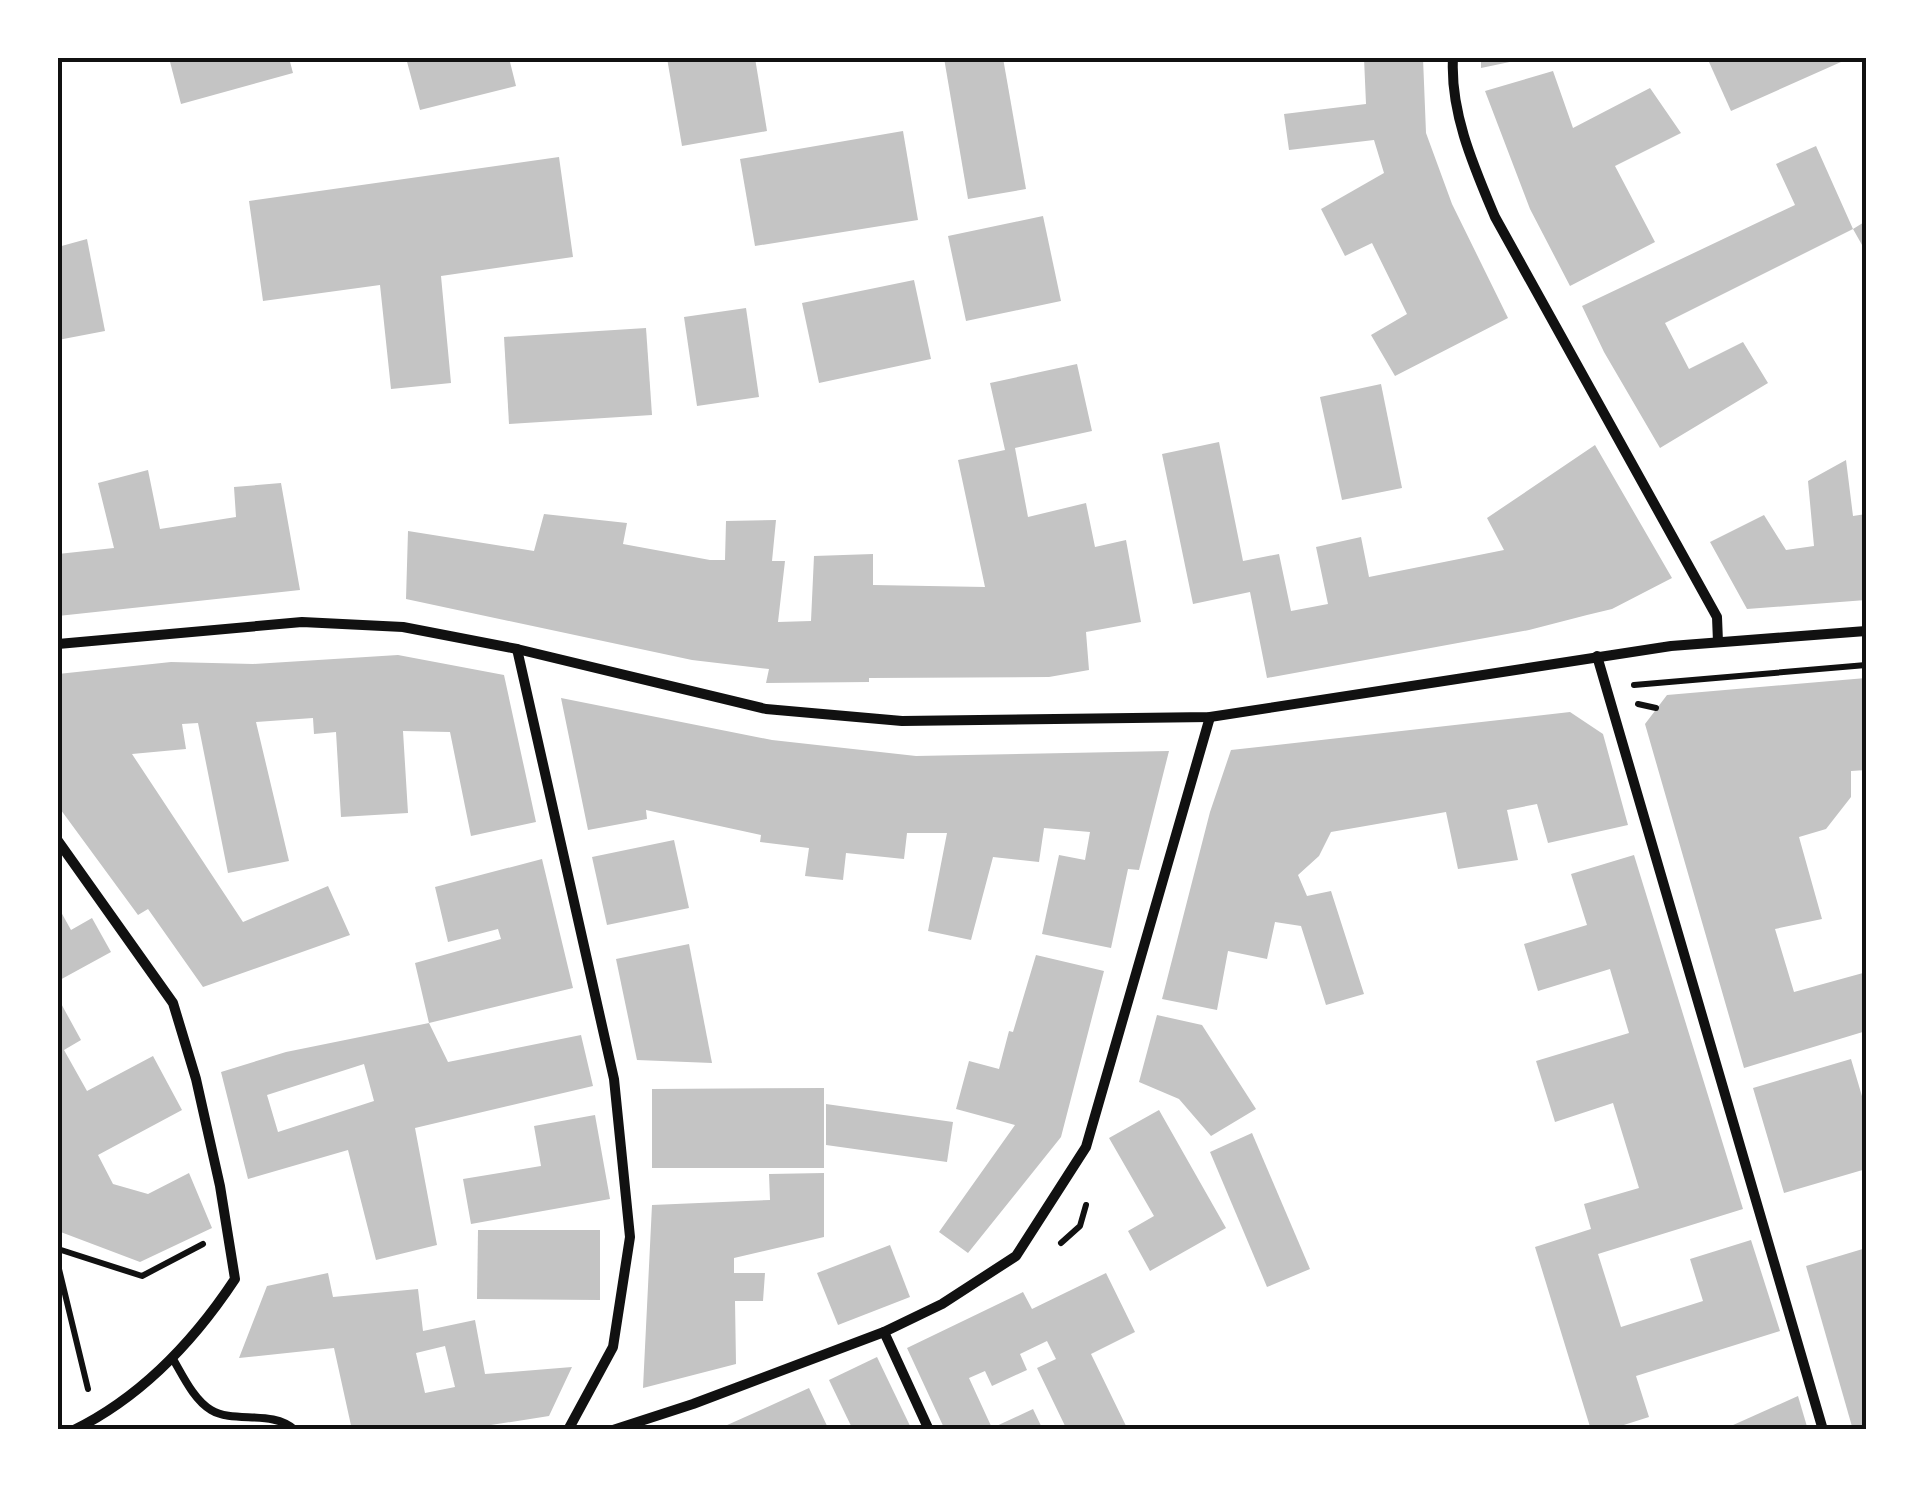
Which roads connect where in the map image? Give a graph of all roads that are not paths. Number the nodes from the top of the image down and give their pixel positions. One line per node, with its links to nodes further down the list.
1 (1452, 58): 3 (street)
2 (1866, 631): 3 (street)
3 (1718, 642): 6 (street)
4 (58, 644): 5 (street)
5 (517, 649): 7 (street); 13 (street)
6 (1597, 656): 7 (street); 16 (street)
7 (1210, 717): 9 (street)
8 (58, 841): 10 (street)
9 (884, 1332): 14 (street); 15 (street)
10 (173, 1359): 11 (street); 12 (lane)
11 (74, 1430)
12 (294, 1430)
13 (568, 1430)
14 (613, 1430)
15 (930, 1430)
16 (1823, 1430)

